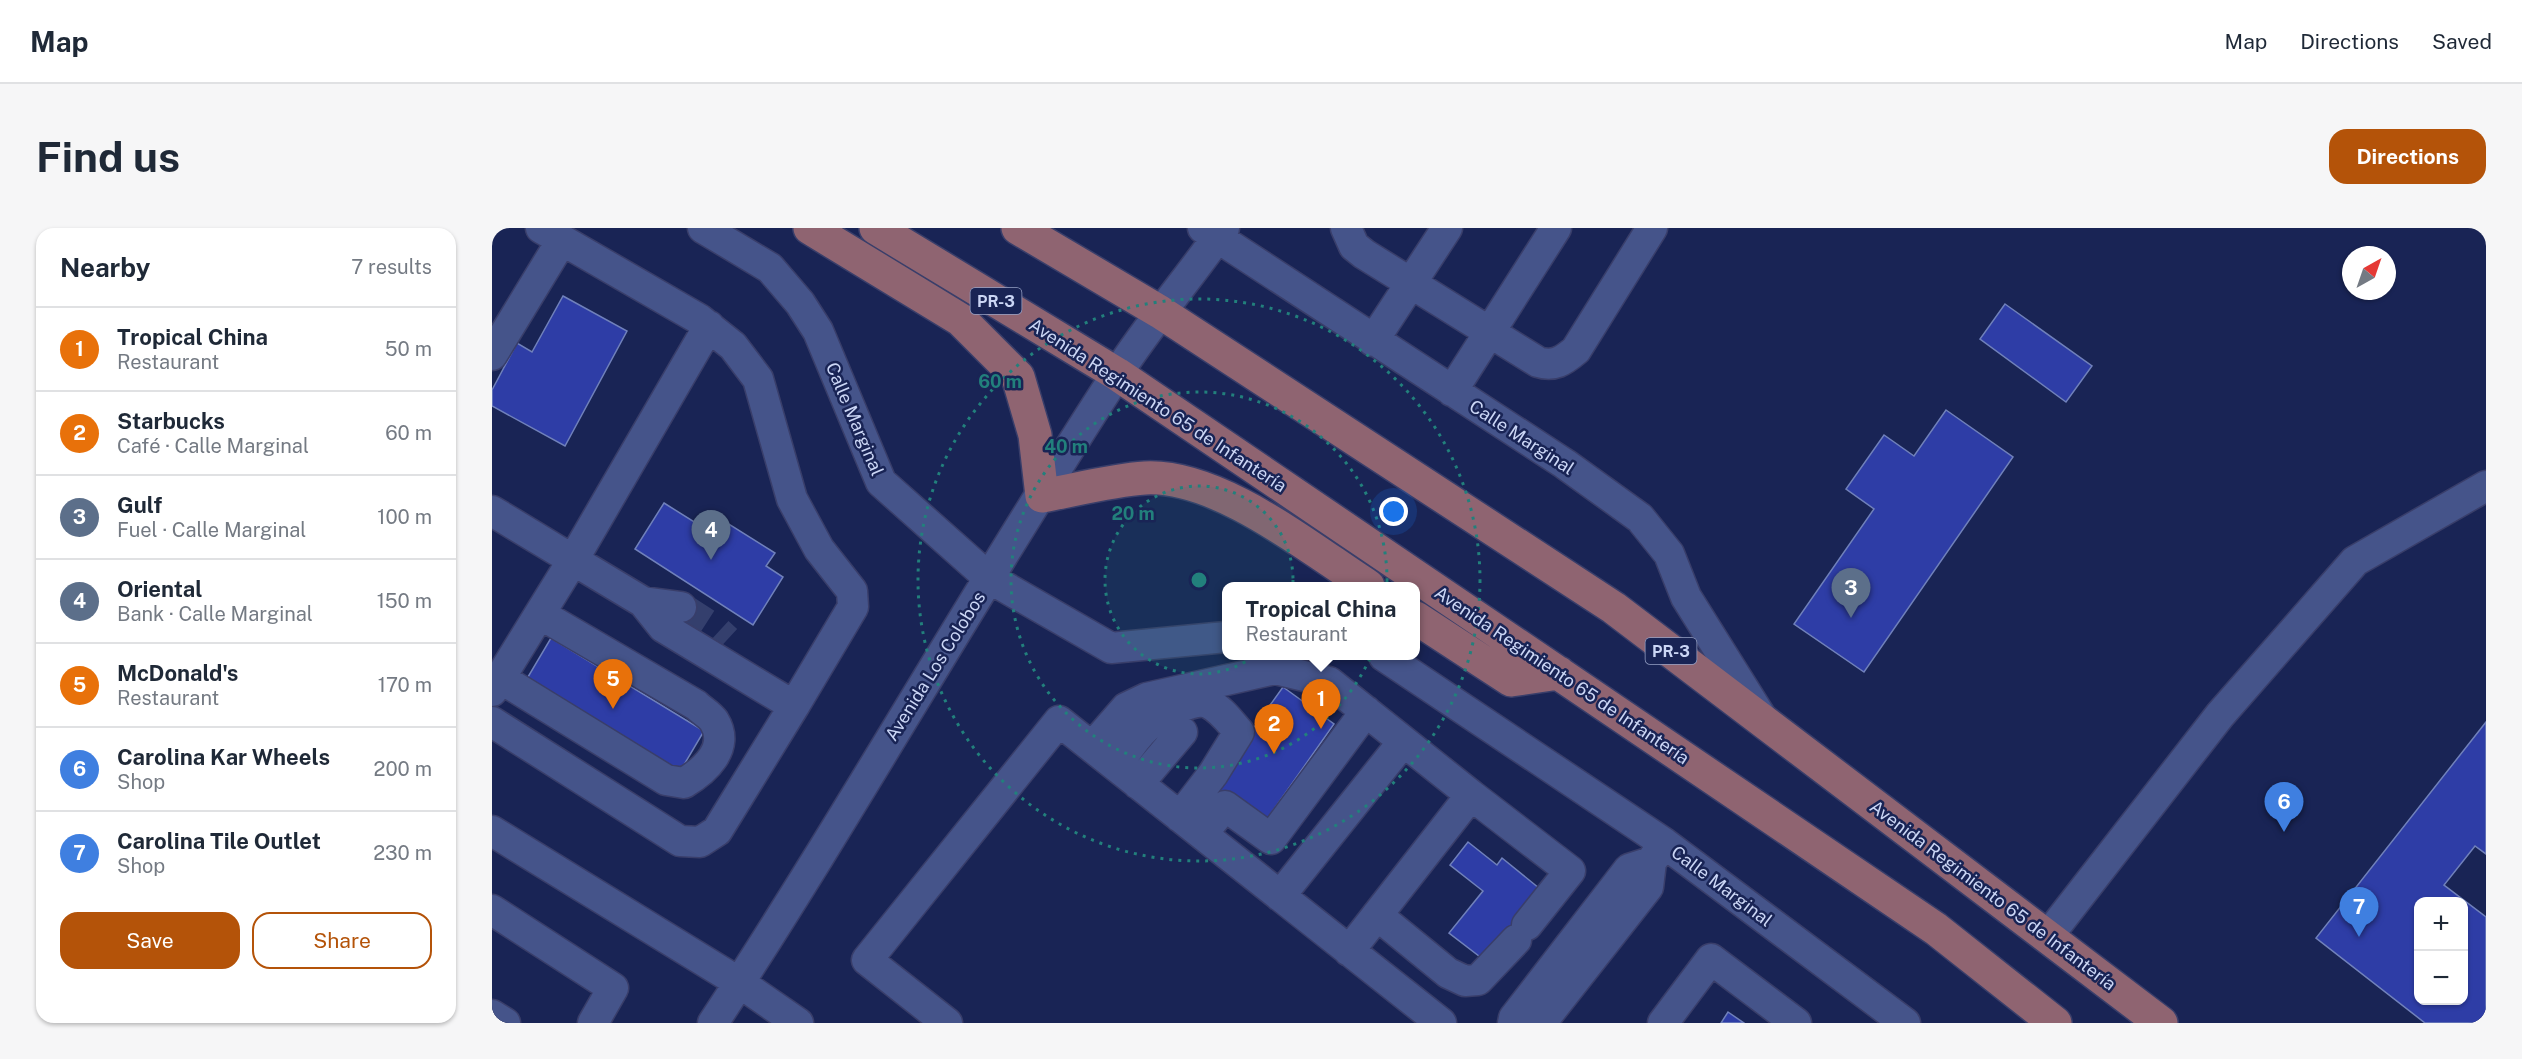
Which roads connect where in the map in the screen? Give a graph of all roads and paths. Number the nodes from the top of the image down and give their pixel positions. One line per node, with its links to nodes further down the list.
1 (703, 228): 23 (street, Calle Marginal)
2 (810, 228): 20 (main road)
3 (876, 228): 17 (main road, Avenida Regimiento 65 de Infantería / PR-3)
4 (1018, 228): 12 (main road, Avenida Regimiento 65 de Infantería / PR-3)
5 (1346, 228): 11 (street)
6 (1447, 228): 11 (street)
7 (1556, 228): 14 (street)
8 (1652, 228): 14 (street)
9 (1215, 231): 12 (street, Avenida Los Colobos); 15 (street, Calle Marginal)
10 (551, 234): 13 (street); 16 (street)
11 (1410, 284): 14 (street); 15 (street)
12 (1160, 312): 17 (street, Avenida Los Colobos); 37 (main road, Avenida Regimiento 65 de Infantería / PR-3)
13 (709, 326): 22 (street); 35 (street)
14 (1490, 332): 18 (street)
15 (1373, 341): 18 (street, Calle Marginal)
16 (492, 355)
17 (1117, 374): 20 (street, Avenida Los Colobos); 32 (main road, Avenida Regimiento 65 de Infantería / PR-3)
18 (1452, 391): 37 (street, Calle Marginal)
19 (2486, 486): 51 (street)
20 (1042, 496): 23 (street, Avenida Los Colobos); 24 (main road)
21 (492, 511): 22 (street)
22 (573, 560): 25 (street); 27 (street)
23 (989, 578): 29 (street, Calle Marginal); 53 (street, Avenida Los Colobos)
24 (1362, 582)
25 (643, 602): 26 (street); 33 (street)
26 (681, 607)
27 (540, 614): 34 (street); 34 (street)
28 (1420, 621): 32 (main road)
29 (1222, 637)
30 (727, 640): 33 (street)
31 (1390, 660): 47 (street, Calle Marginal)
32 (1559, 673): 66 (main road, Avenida Regimiento 65 de Infantería / PR-3)
33 (748, 679): 35 (street)
34 (496, 684)
35 (794, 706): 38 (street)
36 (1366, 711): 40 (street); 41 (street); 45 (street)
37 (1764, 721): 51 (main road, Avenida Regimiento 65 de Infantería / PR-3)
38 (492, 722)
39 (1182, 732): 43 (street)
40 (1403, 742): 44 (street); 48 (street)
41 (1092, 747): 42 (street); 59 (street)
42 (1116, 766): 43 (street); 45 (street)
43 (1138, 784): 45 (street)
44 (1471, 795): 50 (street); 50 (street)
45 (1191, 825): 48 (street)
46 (492, 831): 53 (street)
47 (1657, 853): 61 (street); 62 (street); 65 (street, Calle Marginal)
48 (1280, 896): 52 (street)
49 (492, 910): 56 (street)
50 (1377, 915): 52 (street)
51 (2048, 936): 67 (main road, Avenida Regimiento 65 de Infantería / PR-3)
52 (1349, 951): 60 (street)
53 (740, 983): 57 (street, Avenida Los Colobos); 58 (street)
54 (492, 1015): 55 (street)
55 (505, 1023)
56 (593, 1023)
57 (713, 1023)
58 (798, 1023)
59 (947, 1023)
60 (1441, 1023)
61 (1513, 1023)
62 (1540, 1023)
63 (1663, 1023): 64 (street)
64 (1796, 1023)
65 (1905, 1023)
66 (2055, 1023)
67 (2161, 1023)

